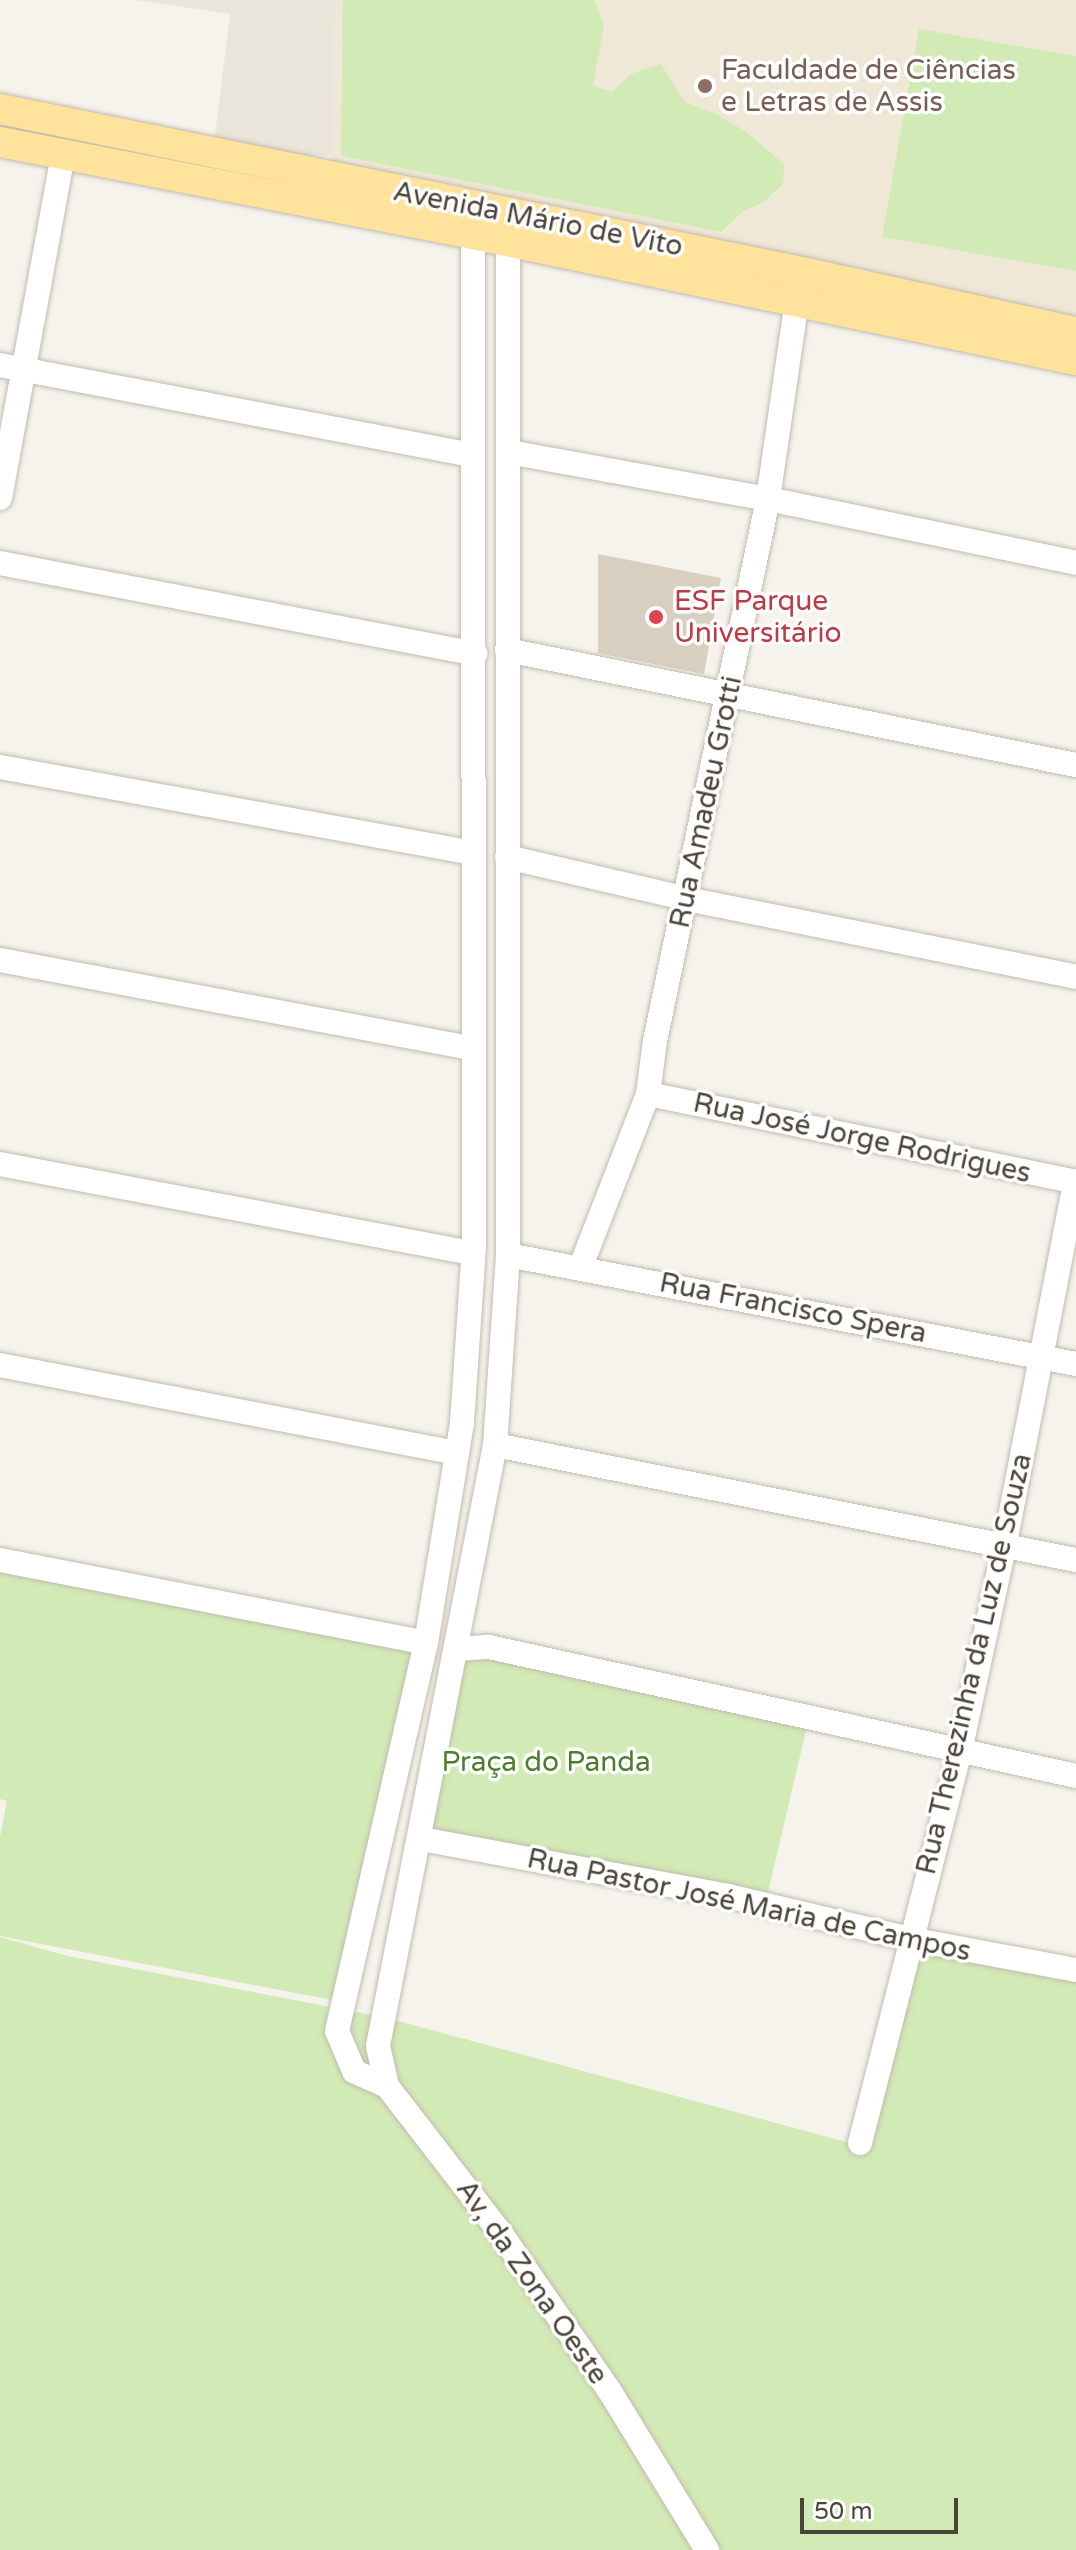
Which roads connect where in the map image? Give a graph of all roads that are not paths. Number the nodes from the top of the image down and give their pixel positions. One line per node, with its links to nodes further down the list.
1 (0, 109): 5 (main road, Avenida Mário de Vito)
2 (0, 142): 3 (main road, Avenida Mário de Vito)
3 (63, 154): 4 (main road, Avenida Mário de Vito); 10 (street)
4 (473, 234): 5 (main road, Avenida Mário de Vito); 12 (street)
5 (524, 235): 6 (main road, Avenida Mário de Vito); 7 (main road, Avenida Mário de Vito); 11 (street, Av, da Zona Oeste)
6 (802, 272): 7 (street, Rua Amadeu Grotti); 8 (main road, Avenida Mário de Vito)
7 (796, 304): 9 (main road, Avenida Mário de Vito); 14 (street, Rua Amadeu Grotti)
8 (1076, 332)
9 (1076, 360)
10 (12, 367): 12 (street); 13 (street)
11 (509, 452): 14 (street); 17 (street, Av, da Zona Oeste)
12 (472, 455): 18 (street)
13 (0, 498)
14 (768, 499): 16 (street); 19 (street, Rua Amadeu Grotti)
15 (0, 563): 18 (street)
16 (1076, 563)
17 (507, 650): 19 (street); 23 (street, Av, da Zona Oeste)
18 (475, 654): 22 (street)
19 (729, 694): 20 (street); 24 (street, Rua Amadeu Grotti)
20 (1076, 765)
21 (0, 767): 22 (street)
22 (473, 853): 23 (street); 27 (street)
23 (507, 857): 24 (street); 32 (street, Av, da Zona Oeste)
24 (687, 899): 26 (street); 28 (street, Rua Amadeu Grotti)
25 (0, 960): 27 (street)
26 (1076, 977)
27 (471, 1048): 31 (street)
28 (648, 1094): 30 (street, Rua José Jorge Rodrigues); 33 (street, Rua Amadeu Grotti)
29 (0, 1164): 31 (street)
30 (1076, 1182): 34 (street, Rua Therezinha da Luz de Souza)
31 (473, 1253): 32 (street); 38 (street)
32 (508, 1255): 33 (street, Rua Francisco Spera); 37 (street, Av, da Zona Oeste)
33 (581, 1266): 34 (street, Rua Francisco Spera)
34 (1041, 1357): 35 (street, Rua Francisco Spera); 39 (street, Rua Therezinha da Luz de Souza)
35 (1076, 1364)
36 (0, 1365): 38 (street)
37 (495, 1445): 39 (street); 43 (street, Av, da Zona Oeste)
38 (457, 1453): 42 (street)
39 (1005, 1543): 41 (street); 44 (street, Rua Therezinha da Luz de Souza)
40 (0, 1560): 42 (street)
41 (1076, 1560)
42 (426, 1643): 43 (street); 49 (street)
43 (457, 1649): 44 (street); 46 (street, Av, da Zona Oeste)
44 (960, 1751): 45 (street); 47 (street, Rua Therezinha da Luz de Souza)
45 (1076, 1776)
46 (421, 1839): 47 (street, Rua Pastor José Maria de Campos); 49 (street, Av, da Zona Oeste)
47 (910, 1939): 48 (street, Rua Pastor José Maria de Campos); 50 (street, Rua Therezinha da Luz de Souza)
48 (1076, 1970)
49 (387, 2086): 51 (street, Av, da Zona Oeste)
50 (860, 2143)
51 (707, 2550)

